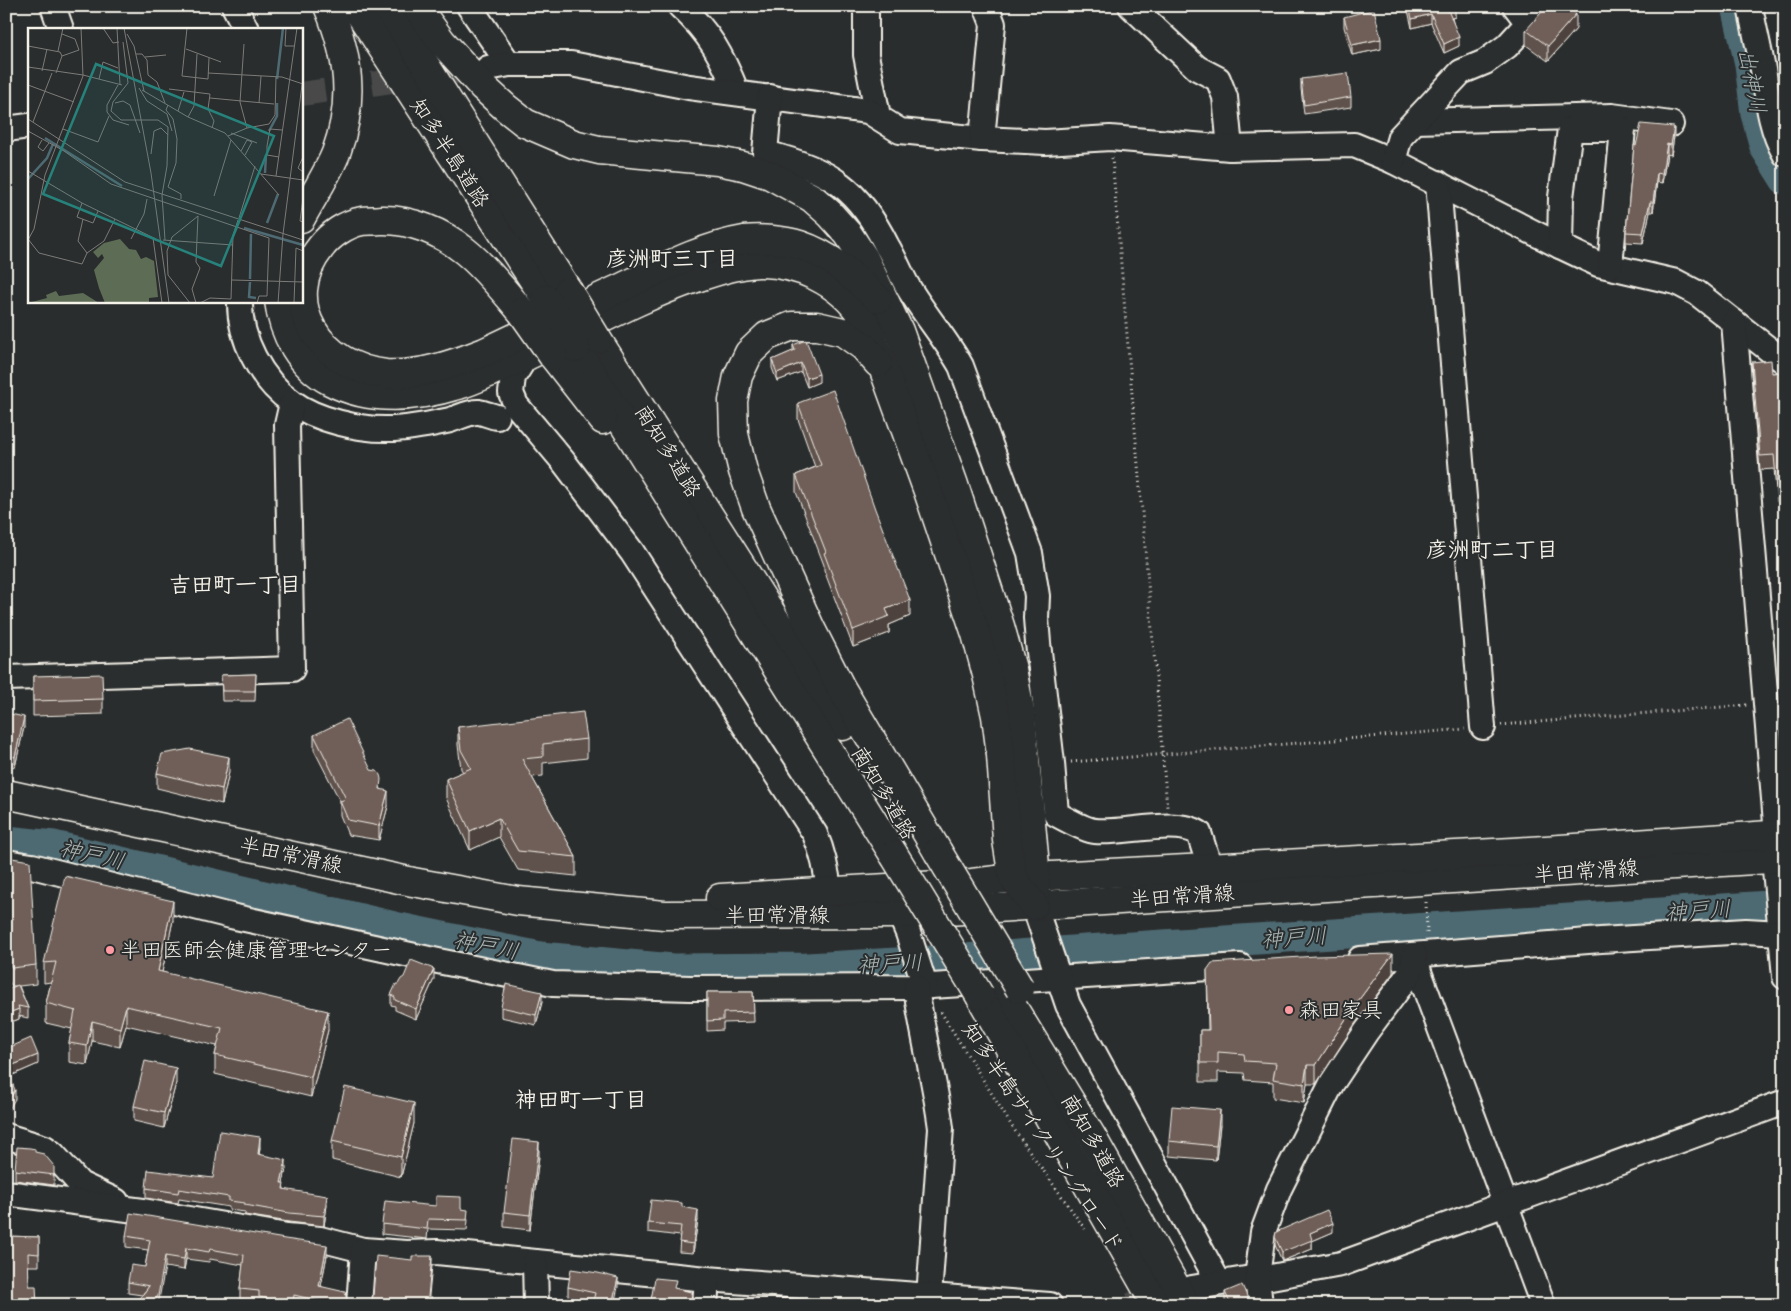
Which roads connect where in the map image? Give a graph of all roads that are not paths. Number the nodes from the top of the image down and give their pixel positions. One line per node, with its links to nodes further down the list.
1 (54, 6): 14 (street)
2 (234, 6): 15 (street)
3 (328, 6): 28 (main road)
4 (355, 6): 31 (main road, 知多半島道路)
5 (388, 6): 31 (main road, 知多半島道路)
6 (416, 6): 34 (main road)
7 (470, 6): 16 (street)
8 (680, 6): 16 (street)
9 (866, 6): 18 (street)
10 (986, 6): 23 (street)
11 (1130, 6): 24 (street)
12 (1750, 6): 25 (street)
13 (1528, 12): 19 (street)
14 (61, 28)
15 (245, 28)
16 (737, 93): 17 (street)
17 (770, 97): 18 (street); 48 (street)
18 (878, 116): 23 (street)
19 (1415, 122): 20 (street); 26 (street)
20 (1672, 124)
21 (28, 126): 22 (street)
22 (6, 129)
23 (982, 139): 24 (street)
24 (1230, 148): 26 (street)
25 (1785, 154)
26 (1394, 160): 27 (street)
27 (1438, 183): 29 (street); 43 (street)
28 (302, 216)
29 (1560, 246): 30 (street); 30 (street)
30 (1610, 266): 35 (street)
31 (557, 295): 36 (main road, 南知多道路, bridge)
32 (240, 302): 40 (street)
33 (279, 302): 37 (main road)
34 (885, 304): 36 (main road, bridge); 49 (main road)
35 (1734, 322): 38 (street); 45 (street)
36 (575, 347): 46 (main road, 南知多道路); 61 (main road, 南知多道路, bridge)
37 (525, 358): 39 (main road); 50 (street)
38 (1785, 362)
39 (885, 372): 46 (main road); 49 (main road)
40 (292, 403): 41 (street); 42 (street)
41 (497, 417)
42 (6, 678)
43 (1483, 727)
44 (6, 794): 51 (main road, 半田常滑線)
45 (1779, 853): 48 (main road, 半田常滑線); 52 (main road, 半田常滑線); 54 (street)
46 (930, 854): 61 (main road, 南知多道路)
47 (6, 862): 60 (street)
48 (1210, 868): 49 (main road, 半田常滑線)
49 (1024, 878): 50 (main road, 半田常滑線); 52 (main road)
50 (829, 892): 51 (main road, 半田常滑線)
51 (578, 906): 53 (main road, 半田常滑線)
52 (1037, 914): 53 (main road, 半田常滑線); 58 (street)
53 (904, 923): 60 (street)
54 (1782, 929): 55 (street); 59 (street)
55 (1422, 955): 56 (street); 65 (street); 69 (street)
56 (1336, 960)
57 (1257, 965): 58 (street)
58 (1060, 977): 60 (street); 71 (street)
59 (1785, 977)
60 (921, 983): 73 (street)
61 (1001, 992): 72 (main road, 南知多道路); 78 (main road, 南知多道路)
62 (1785, 1102): 65 (street)
63 (6, 1136): 66 (street)
64 (6, 1194): 66 (street)
65 (1506, 1204): 69 (street); 80 (street)
66 (143, 1211): 67 (street)
67 (363, 1250): 68 (street); 74 (street)
68 (535, 1262): 70 (street); 75 (street)
69 (1258, 1277): 71 (street); 79 (street)
70 (707, 1279): 73 (street); 76 (street)
71 (1219, 1283): 72 (street)
72 (1189, 1296)
73 (927, 1300): 77 (street)
74 (359, 1305)
75 (536, 1305)
76 (705, 1305)
77 (1050, 1305)
78 (1156, 1305)
79 (1260, 1305)
80 (1543, 1305)

